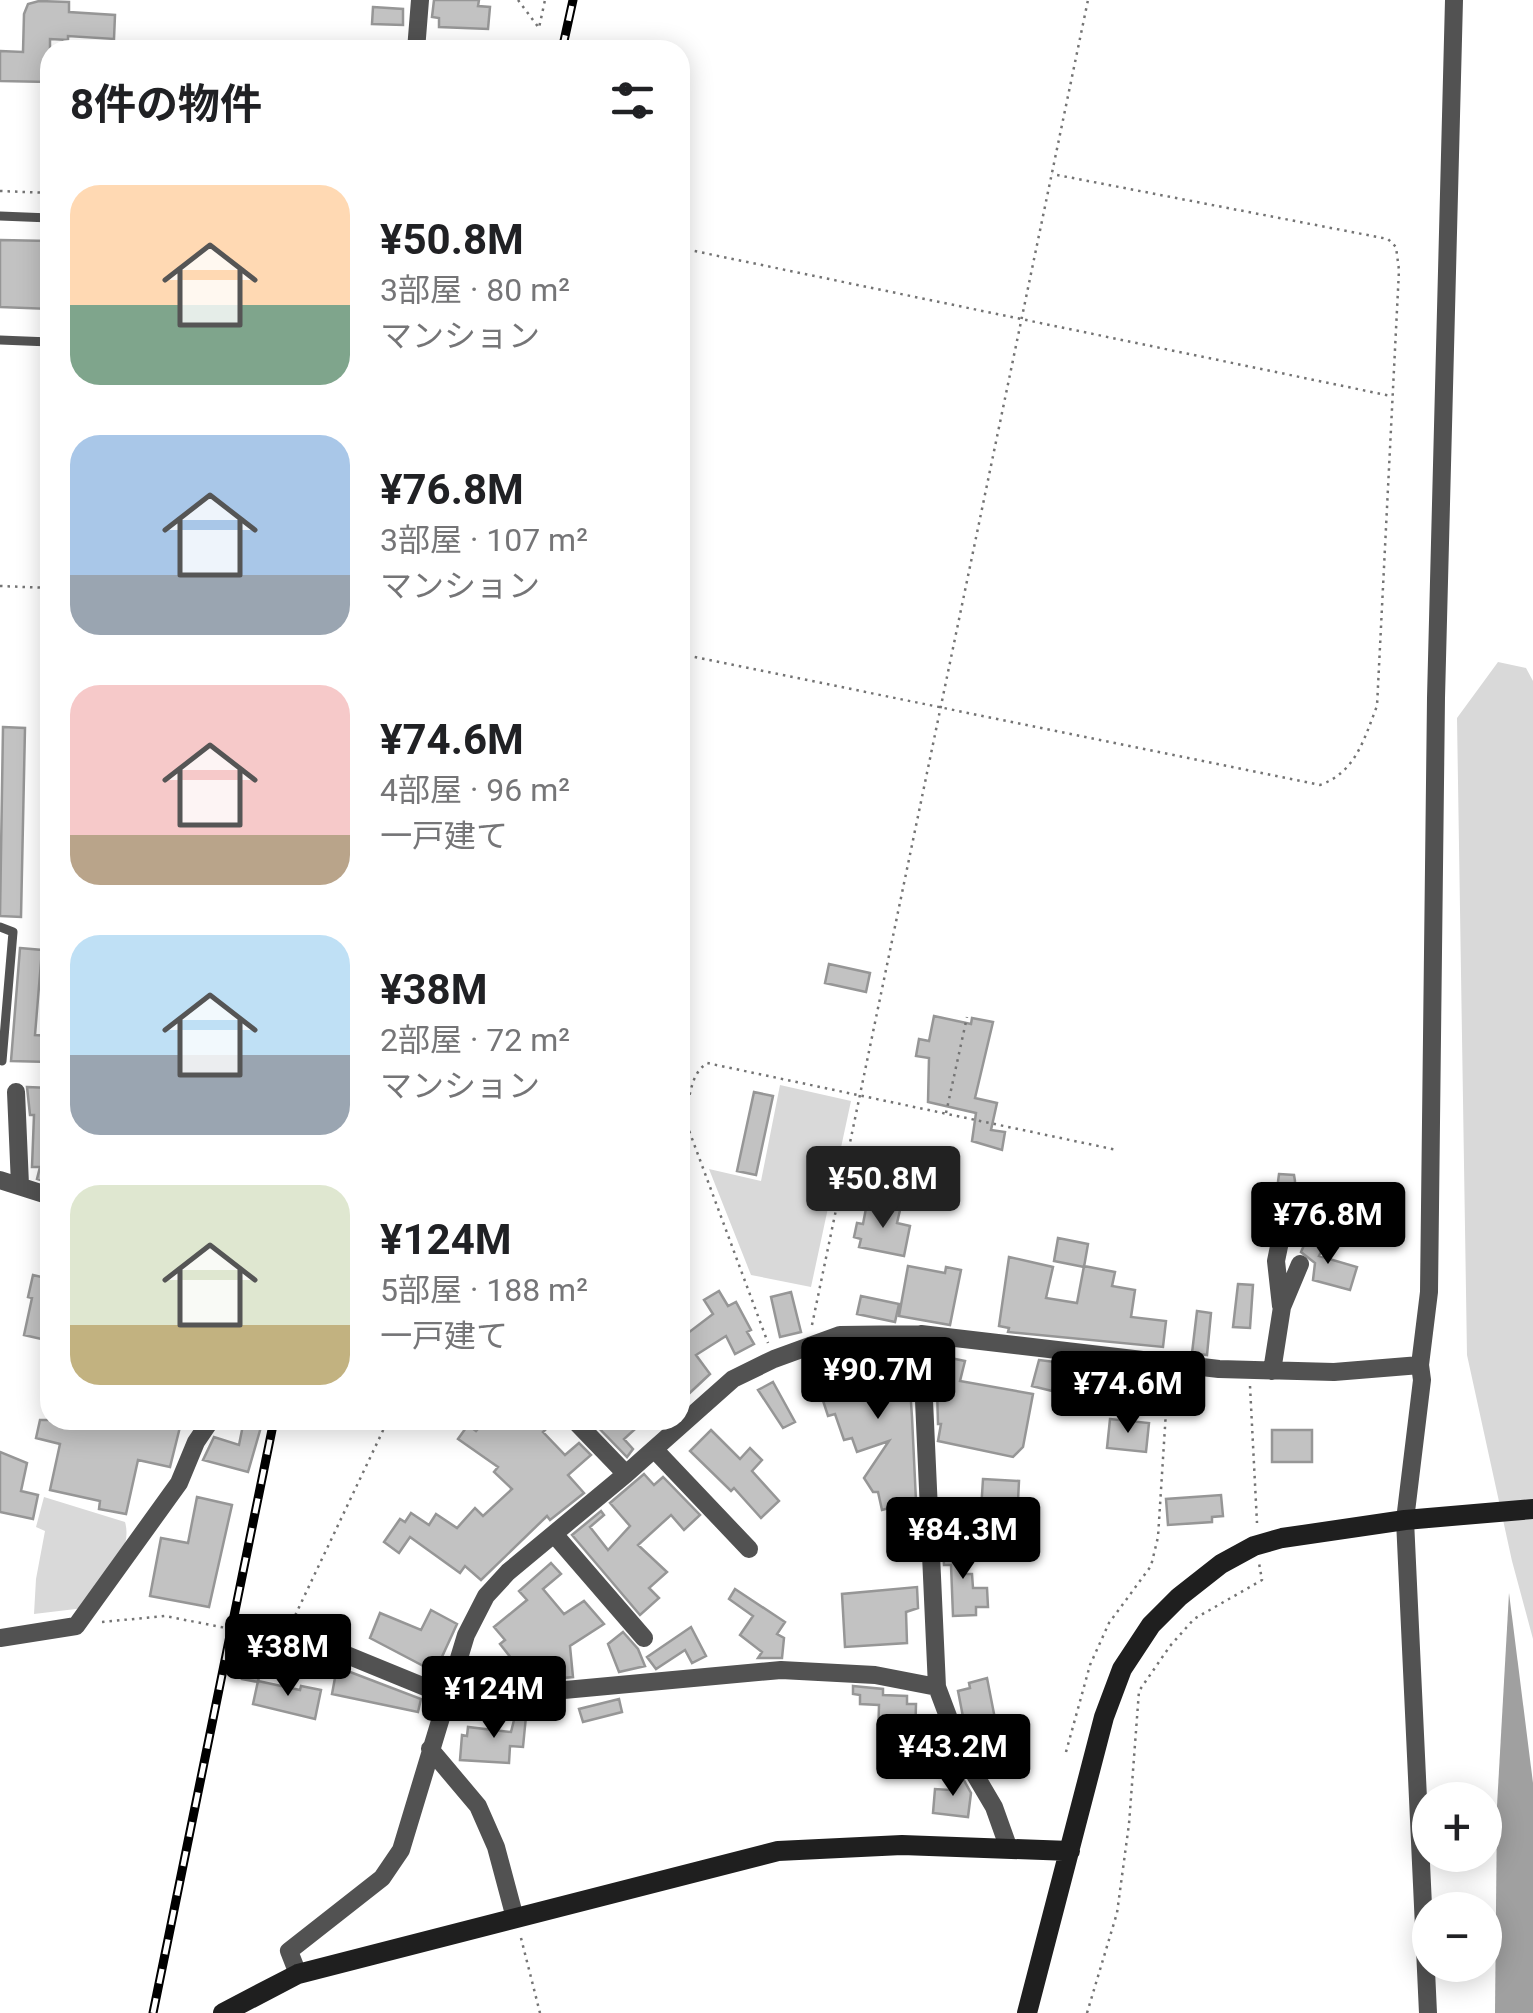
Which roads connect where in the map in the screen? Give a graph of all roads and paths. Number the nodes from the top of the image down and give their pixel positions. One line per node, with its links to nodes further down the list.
1 (420, 0): 6 (street)
2 (518, 0): 3 (path)
3 (544, 0)
4 (1088, 0): 7 (path)
5 (1454, 0): 40 (street)
6 (417, 40)
7 (1052, 174): 13 (path); 16 (path)
8 (0, 191): 9 (path)
9 (40, 193)
10 (0, 216): 11 (lane)
11 (40, 218)
12 (690, 250): 13 (path)
13 (1021, 319): 16 (path); 20 (path)
14 (0, 340): 15 (lane)
15 (40, 342)
16 (1393, 396): 20 (path)
17 (0, 586): 18 (path)
18 (40, 588)
19 (690, 656): 20 (path)
20 (940, 709): 26 (path)
21 (0, 927): 23 (lane)
22 (967, 1017): 27 (path)
23 (2, 1060)
24 (690, 1089): 26 (path)
25 (16, 1092): 31 (street)
26 (859, 1097): 27 (path); 37 (path)
27 (945, 1114): 29 (path)
28 (690, 1133): 38 (path)
29 (1116, 1150)
30 (0, 1180): 31 (street)
31 (20, 1185): 32 (street)
32 (40, 1192)
33 (1283, 1227): 35 (street)
34 (1300, 1264): 35 (street)
35 (1282, 1307): 42 (street)
36 (920, 1334): 37 (street); 39 (street); 60 (street)
37 (807, 1346): 38 (street)
38 (774, 1359): 43 (street)
39 (1169, 1364): 41 (street); 63 (path)
40 (1420, 1365): 42 (street); 51 (street)
41 (1249, 1370): 42 (street); 52 (path)
42 (1272, 1371)
43 (690, 1417)
44 (204, 1430): 56 (street)
45 (383, 1430): 59 (path)
46 (584, 1430): 49 (street)
47 (675, 1430): 48 (street)
48 (654, 1448): 49 (street); 54 (street)
49 (626, 1474): 53 (street)
50 (1533, 1509): 51 (street)
51 (1405, 1520): 65 (street); 72 (street)
52 (1257, 1529)
53 (554, 1534): 58 (street); 61 (street)
54 (749, 1549)
55 (1259, 1561): 71 (path)
56 (76, 1626): 57 (street); 59 (path)
57 (0, 1638)
58 (644, 1638)
59 (282, 1641): 61 (street)
60 (937, 1687): 61 (street); 64 (street)
61 (446, 1698): 62 (street)
62 (430, 1749): 66 (street); 67 (street)
63 (1066, 1752)
64 (1009, 1849): 65 (street); 66 (street)
65 (1070, 1852): 70 (street)
66 (515, 1918): 67 (street); 69 (path)
67 (298, 1974): 68 (street)
68 (223, 2013)
69 (540, 2013)
70 (1027, 2013)
71 (1087, 2013)
72 (1428, 2013)

